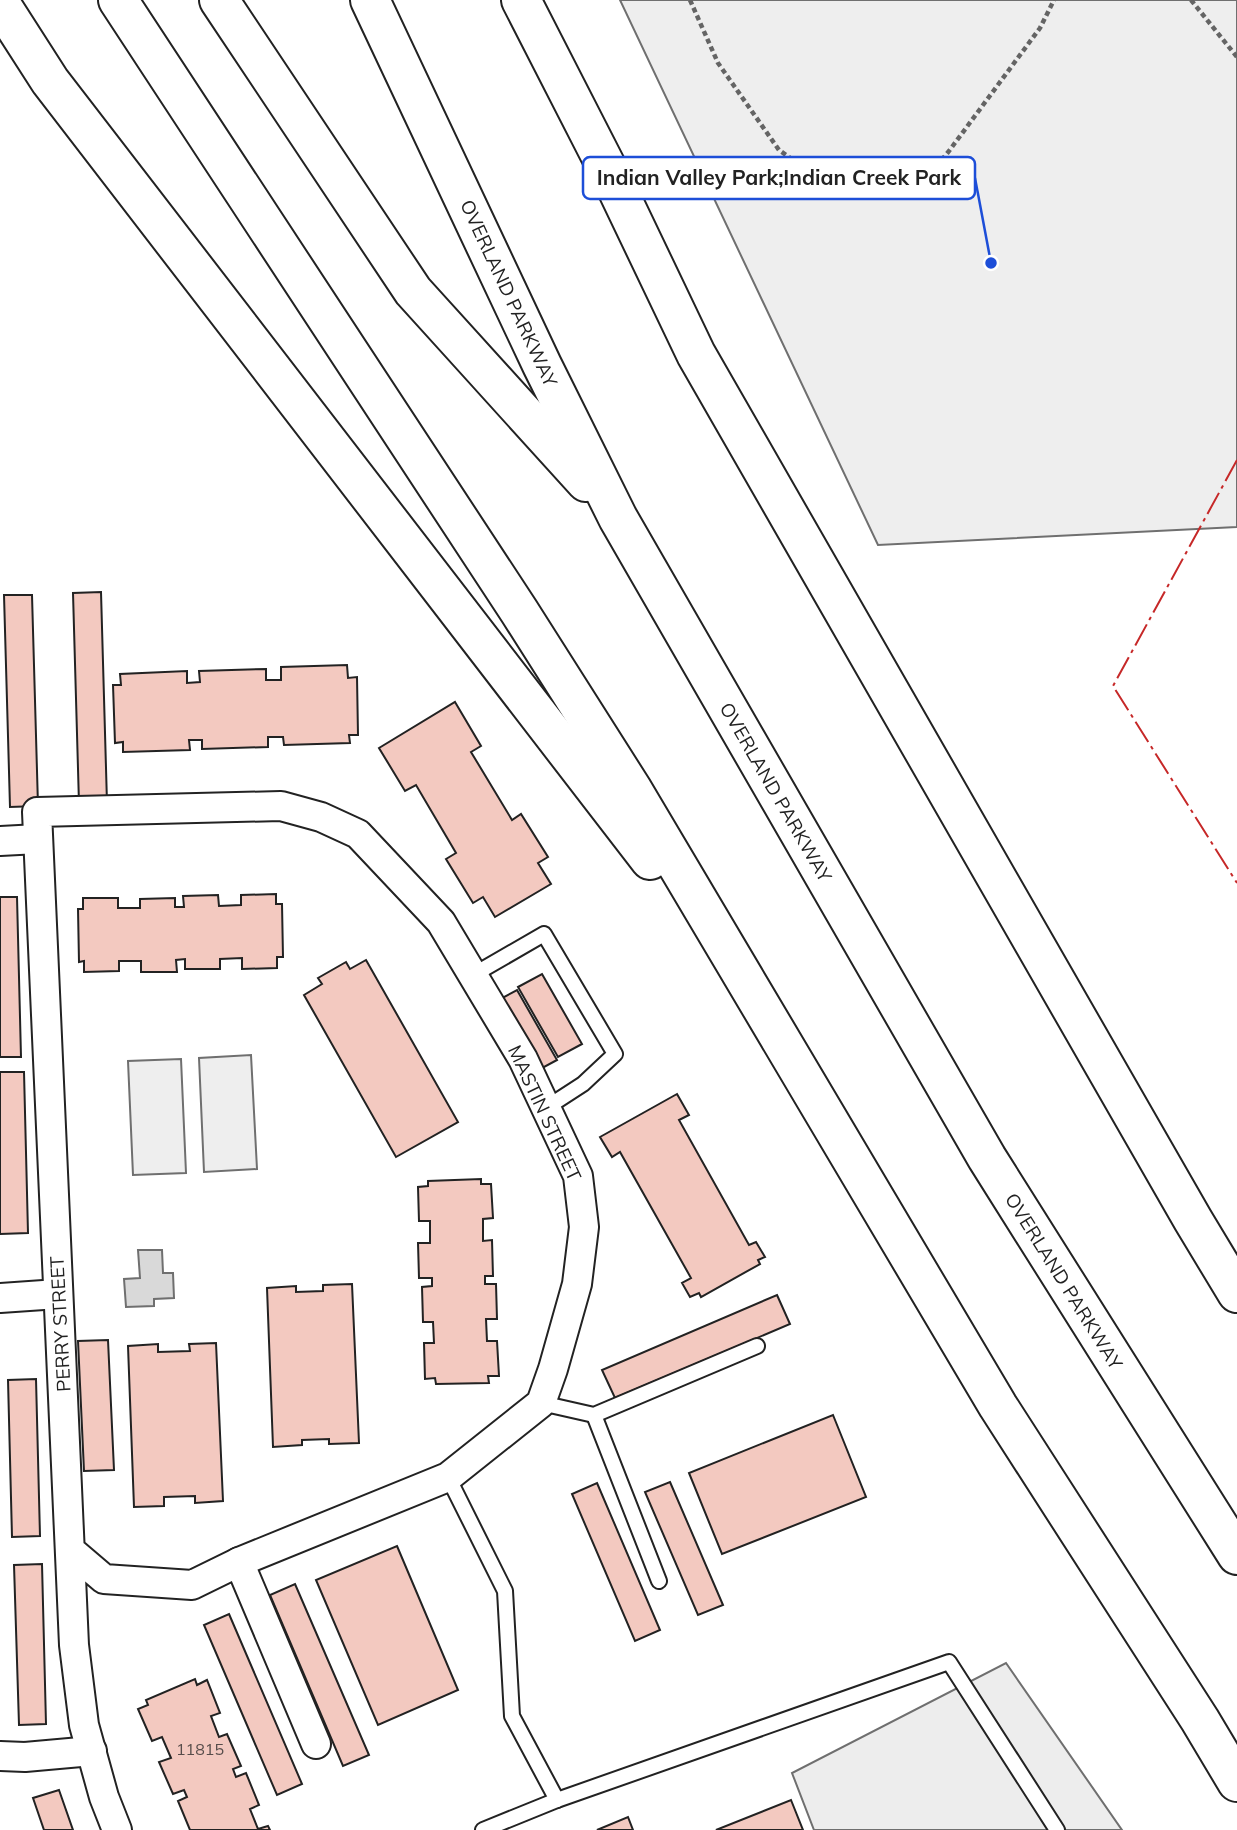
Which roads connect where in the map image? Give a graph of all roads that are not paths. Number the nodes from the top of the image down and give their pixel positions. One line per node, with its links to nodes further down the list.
1 (118, 0): 10 (highway)
2 (219, 0): 6 (highway)
3 (370, 0): 6 (highway, OVERLAND PARKWAY)
4 (521, 0): 12 (highway)
5 (0, 3): 10 (highway)
6 (618, 518): 20 (highway, OVERLAND PARKWAY)
7 (37, 825): 8 (street, MASTIN STREET); 9 (street, MASTIN STREET); 13 (street, PERRY STREET)
8 (0, 841)
9 (473, 975): 11 (street, MASTIN STREET); 11 (lane)
10 (750, 990): 26 (highway)
11 (546, 1108): 16 (street, MASTIN STREET)
12 (1237, 1293)
13 (58, 1294): 14 (street); 19 (street, PERRY STREET)
14 (1, 1300)
15 (757, 1346): 17 (lane)
16 (541, 1403): 17 (lane); 18 (street)
17 (594, 1415): 22 (lane)
18 (448, 1477): 21 (street); 27 (lane)
19 (70, 1549): 21 (street); 24 (street, PERRY STREET)
20 (1237, 1555)
21 (239, 1562): 23 (street)
22 (659, 1581)
23 (316, 1744)
24 (92, 1751): 25 (street); 28 (street, PERRY STREET)
25 (0, 1756)
26 (1237, 1782)
27 (557, 1800): 29 (lane); 30 (lane)
28 (117, 1830)
29 (483, 1830)
30 (1057, 1830)

